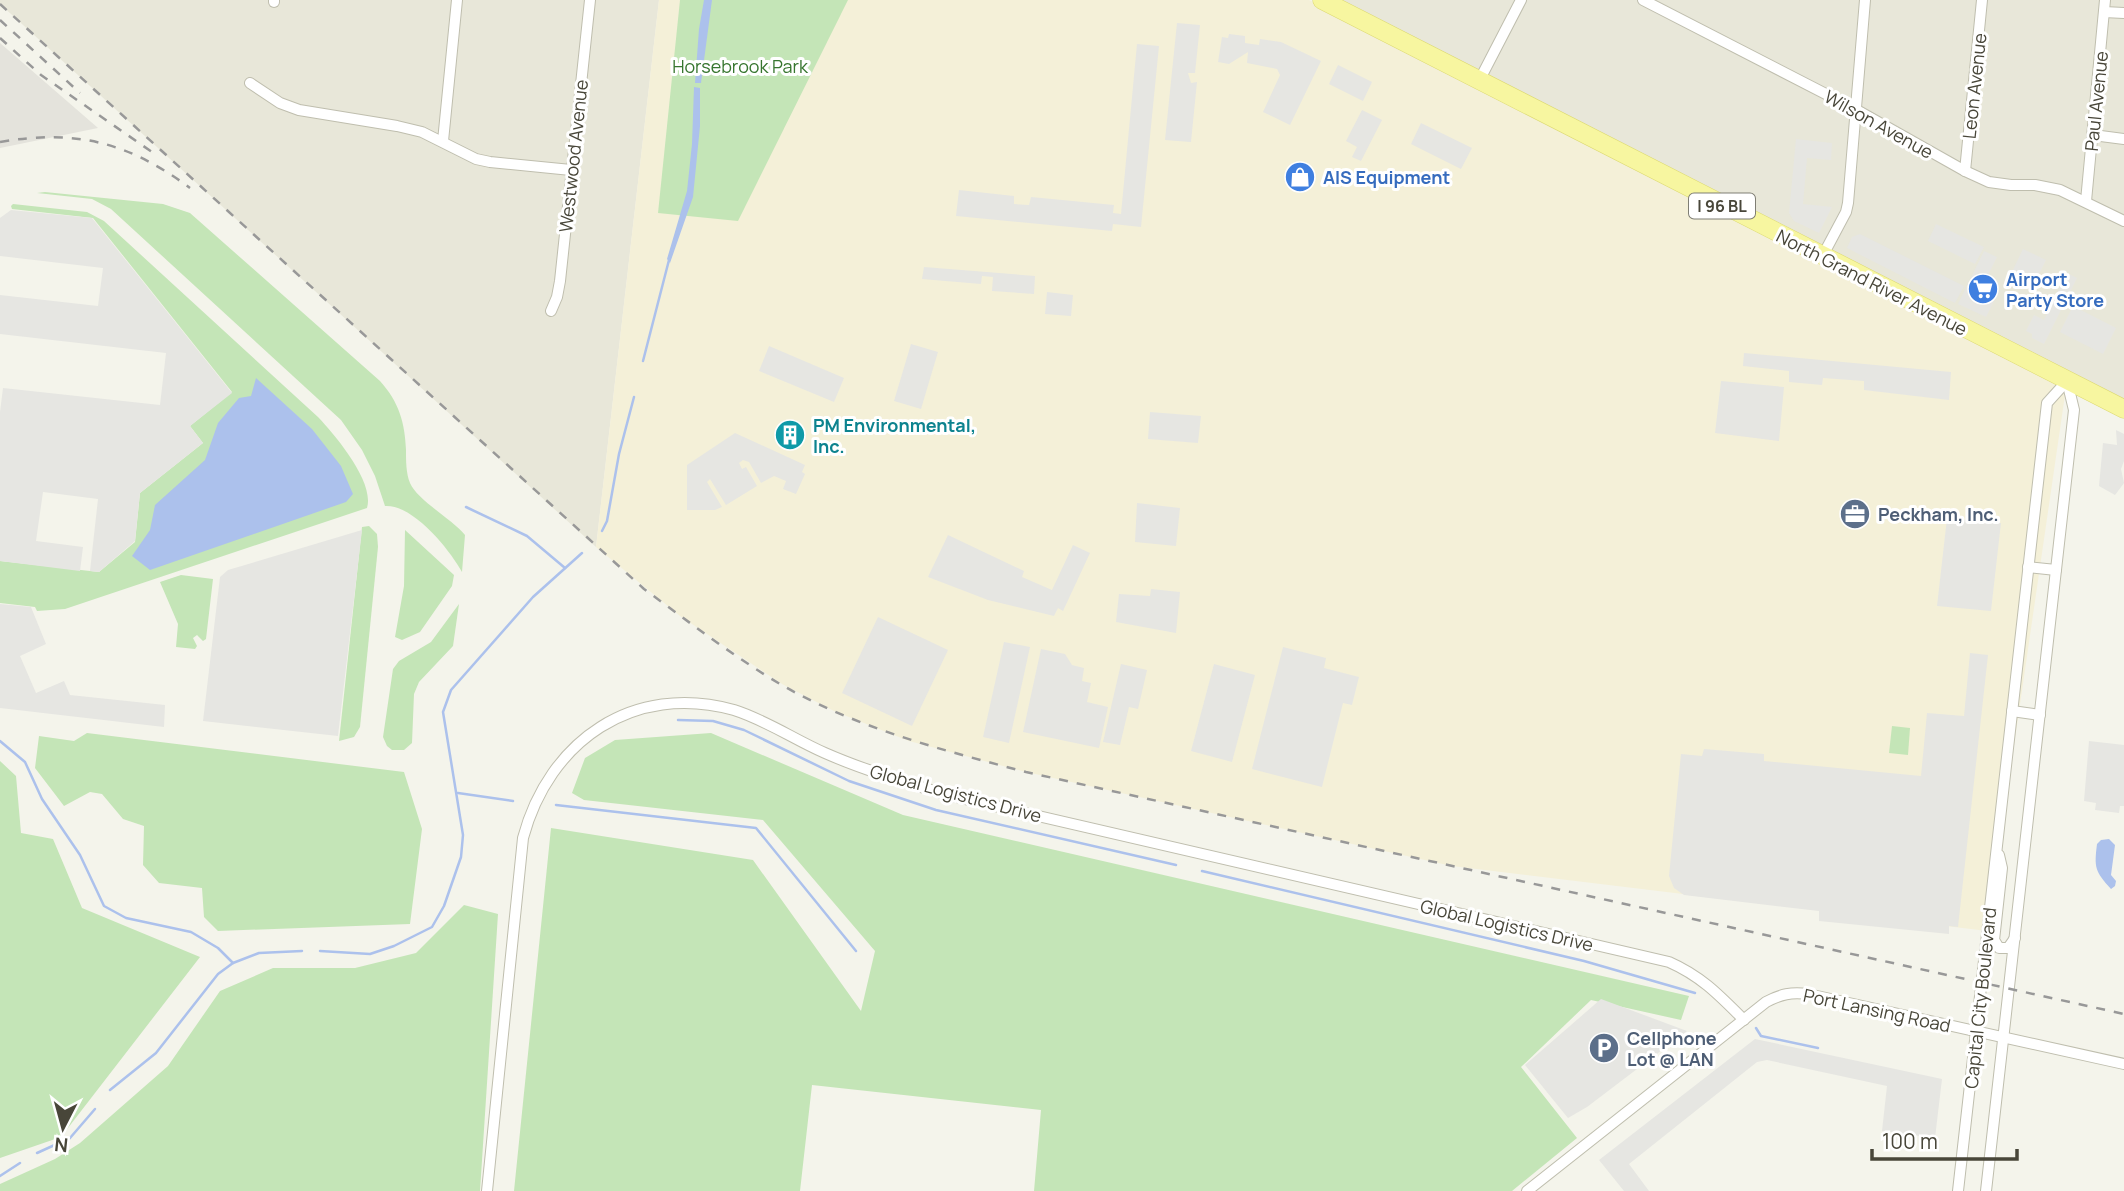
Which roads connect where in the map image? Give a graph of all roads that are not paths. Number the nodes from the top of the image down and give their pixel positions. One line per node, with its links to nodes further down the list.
1 (457, 0): 15 (street)
2 (590, 0): 16 (street, Westwood Avenue)
3 (1521, 0): 10 (street)
4 (1643, 0): 12 (street, Wilson Avenue)
5 (1865, 0): 12 (street)
6 (1982, 0): 17 (street, Leon Avenue)
7 (1326, 1): 10 (main road, North Grand River Avenue / I 96 BL)
8 (2105, 6): 9 (street); 13 (street, Paul Avenue)
9 (2124, 13)
10 (1479, 81): 20 (main road, North Grand River Avenue / I 96 BL)
11 (250, 83): 15 (street)
12 (1855, 109): 17 (street, Wilson Avenue); 20 (street)
13 (2093, 135): 14 (street); 18 (street, Paul Avenue)
14 (2124, 139)
15 (443, 141): 16 (street)
16 (571, 170): 21 (street, Westwood Avenue)
17 (1965, 171): 18 (street, Wilson Avenue)
18 (2085, 201): 19 (street, Wilson Avenue)
19 (2124, 221)
20 (1822, 257): 22 (main road, North Grand River Avenue / I 96 BL)
21 (551, 311)
22 (2067, 381): 23 (main road, North Grand River Avenue / I 96 BL); 24 (street, Capital City Boulevard); 25 (street, Capital City Boulevard)
23 (2124, 410)
24 (2028, 567): 25 (street); 26 (street, Capital City Boulevard)
25 (2056, 570): 27 (street, Capital City Boulevard)
26 (2012, 711): 27 (street); 28 (street, Capital City Boulevard)
27 (2040, 715): 29 (street, Capital City Boulevard)
28 (1996, 846): 29 (street, Capital City Boulevard); 31 (street, Capital City Boulevard)
29 (2015, 937): 32 (street, Capital City Boulevard)
30 (1744, 1020): 31 (street, Port Lansing Road); 34 (street, Global Logistics Drive); 35 (street, Port Lansing Road)
31 (1976, 1031): 32 (street, Port Lansing Road); 36 (street, Capital City Boulevard)
32 (2003, 1037): 33 (street, Port Lansing Road); 37 (street, Capital City Boulevard)
33 (2124, 1064)
34 (488, 1191)
35 (1527, 1191)
36 (1958, 1191)
37 (1986, 1191)

